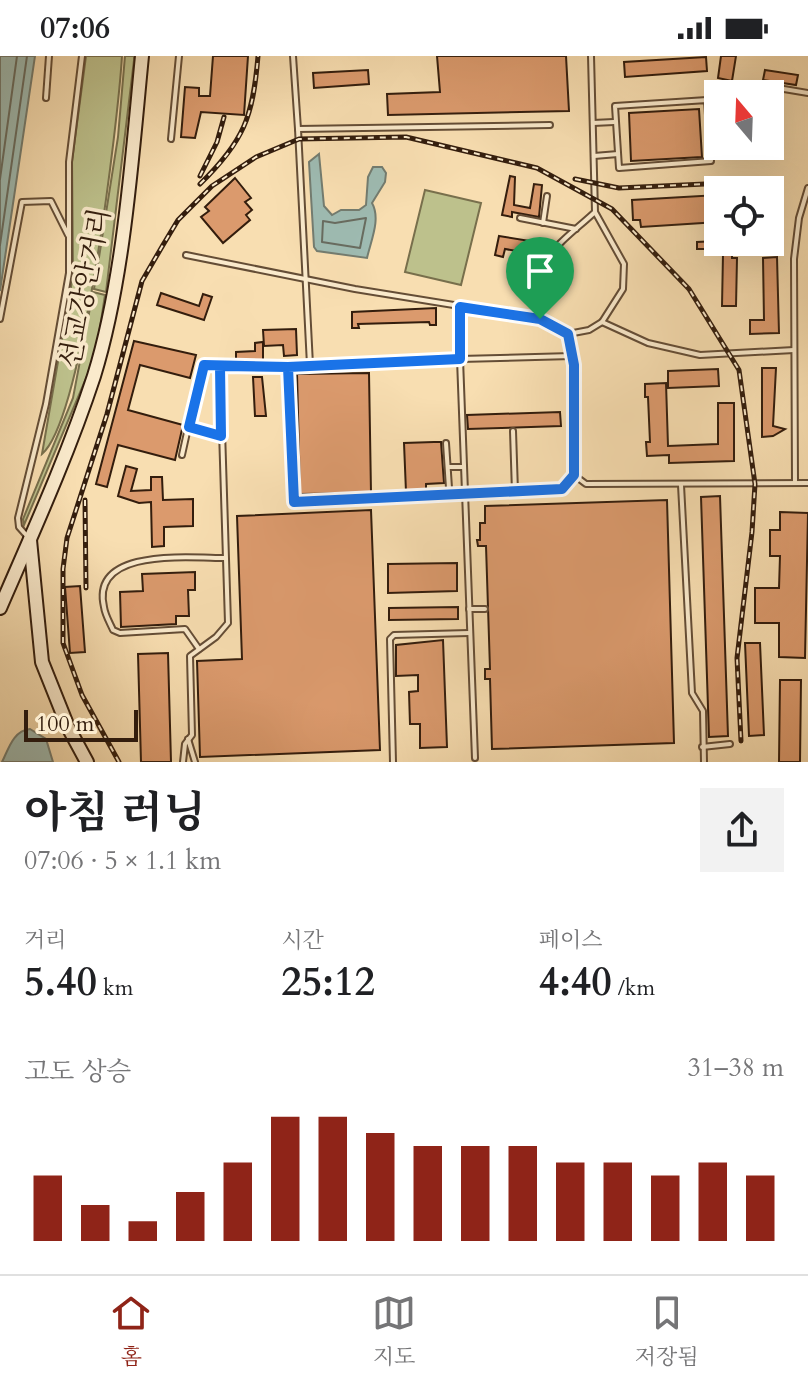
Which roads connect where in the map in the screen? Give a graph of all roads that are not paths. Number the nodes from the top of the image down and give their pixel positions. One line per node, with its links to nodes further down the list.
1 (49, 56): 9 (lane)
2 (82, 56): 23 (lane)
3 (142, 56): 51 (main road, 선교강안거리)
4 (179, 56): 14 (lane)
5 (293, 56): 13 (lane)
6 (591, 56): 11 (lane)
7 (784, 89): 8 (lane)
8 (808, 93)
9 (46, 98)
10 (616, 122): 11 (lane); 15 (lane); 15 (lane)
11 (593, 123): 16 (lane)
12 (550, 125): 13 (lane)
13 (298, 129): 25 (lane)
14 (171, 139)
15 (618, 154): 16 (lane)
16 (594, 156): 19 (lane)
17 (808, 188): 31 (lane)
18 (547, 196): 21 (lane)
19 (595, 212): 22 (lane); 29 (lane)
20 (520, 218): 21 (lane)
21 (543, 223): 22 (lane)
22 (576, 229): 28 (lane)
23 (69, 239): 27 (lane); 51 (lane)
24 (186, 255): 25 (lane)
25 (306, 278): 26 (lane); 34 (lane)
26 (460, 307): 28 (lane); 33 (lane)
27 (0, 319)
28 (540, 319): 30 (lane)
29 (602, 322): 30 (lane); 31 (lane)
30 (568, 334): 32 (lane)
31 (794, 350): 45 (lane)
32 (572, 356): 33 (lane); 44 (lane)
33 (460, 359): 34 (lane); 43 (lane)
34 (310, 365): 36 (lane)
35 (220, 366): 36 (lane); 37 (lane); 39 (lane)
36 (288, 367): 50 (lane)
37 (189, 427): 39 (lane); 41 (lane)
38 (513, 431): 49 (lane)
39 (221, 436): 52 (lane)
40 (446, 443): 42 (lane)
41 (182, 455)
42 (448, 467): 43 (lane); 48 (lane)
43 (464, 467): 50 (lane)
44 (574, 475): 47 (lane); 49 (lane)
45 (795, 483): 46 (lane); 47 (lane)
46 (808, 483)
47 (681, 485): 60 (lane)
48 (449, 488)
49 (515, 492): 50 (lane)
50 (465, 495): 54 (lane)
51 (30, 538): 53 (main road, 선교강안거리); 62 (main road)
52 (225, 558): 57 (lane); 57 (lane)
53 (0, 608)
54 (469, 609): 55 (lane); 56 (lane)
55 (485, 609)
56 (469, 633): 61 (lane); 65 (lane)
57 (199, 649): 58 (lane)
58 (188, 739): 63 (lane); 64 (lane)
59 (730, 744): 60 (lane)
60 (702, 747): 66 (lane)
61 (475, 758)
62 (82, 760)
63 (183, 762)
64 (195, 762)
65 (393, 762)
66 (704, 762)

